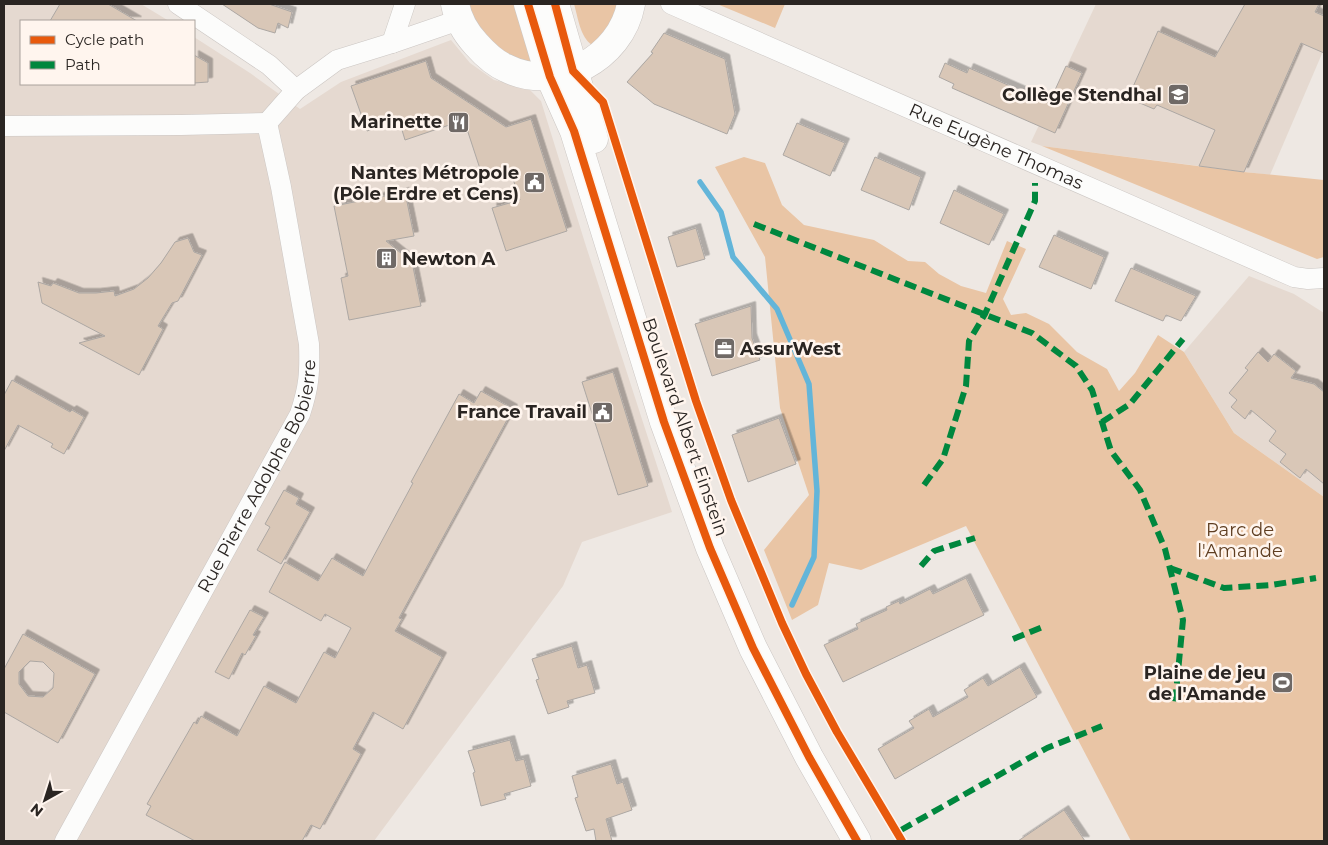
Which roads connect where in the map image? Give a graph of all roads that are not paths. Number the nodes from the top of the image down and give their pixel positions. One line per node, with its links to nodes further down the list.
1 (178, 4): 10 (street)
2 (405, 4): 8 (street)
3 (528, 4): 9 (main road, Boulevard Albert Einstein)
4 (555, 4): 9 (main road, Boulevard Albert Einstein)
5 (630, 4): 9 (main road)
6 (671, 4): 13 (street, Rue Eugène Thomas)
7 (457, 12): 8 (street); 9 (main road)
8 (392, 43): 10 (street)
9 (562, 74): 15 (main road, Boulevard Albert Einstein); 16 (main road, Boulevard Albert Einstein)
10 (296, 90): 11 (street)
11 (267, 123): 12 (street); 14 (street, Rue Pierre Adolphe Bobierre)
12 (4, 126)
13 (1324, 278)
14 (64, 841)
15 (857, 841)
16 (875, 841)

